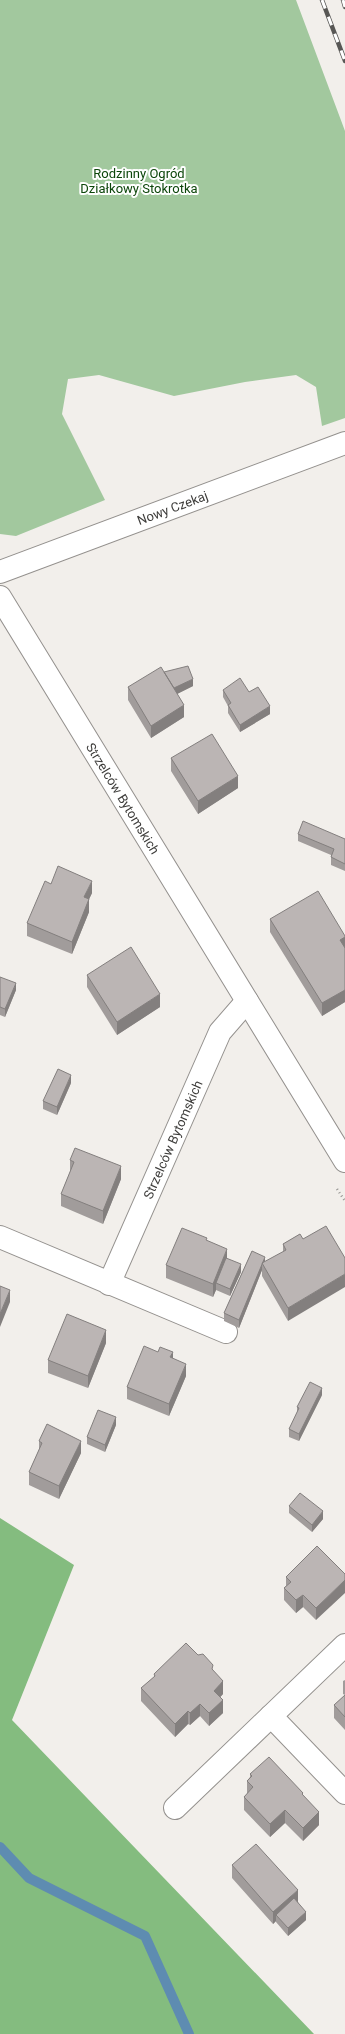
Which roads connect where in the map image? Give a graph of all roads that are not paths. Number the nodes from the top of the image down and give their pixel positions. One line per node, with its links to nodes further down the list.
1 (345, 443): 2 (street, Nowy Czekaj)
2 (0, 572)
3 (0, 597): 4 (street, Strzelców Bytomskich)
4 (247, 1001): 5 (street, Strzelców Bytomskich); 7 (street, Strzelców Bytomskich)
5 (345, 1161)
6 (0, 1238): 7 (street)
7 (110, 1284): 8 (street)
8 (226, 1332)
9 (345, 1645): 10 (street)
10 (271, 1716): 11 (street); 12 (street)
11 (345, 1793)
12 (175, 1808)

